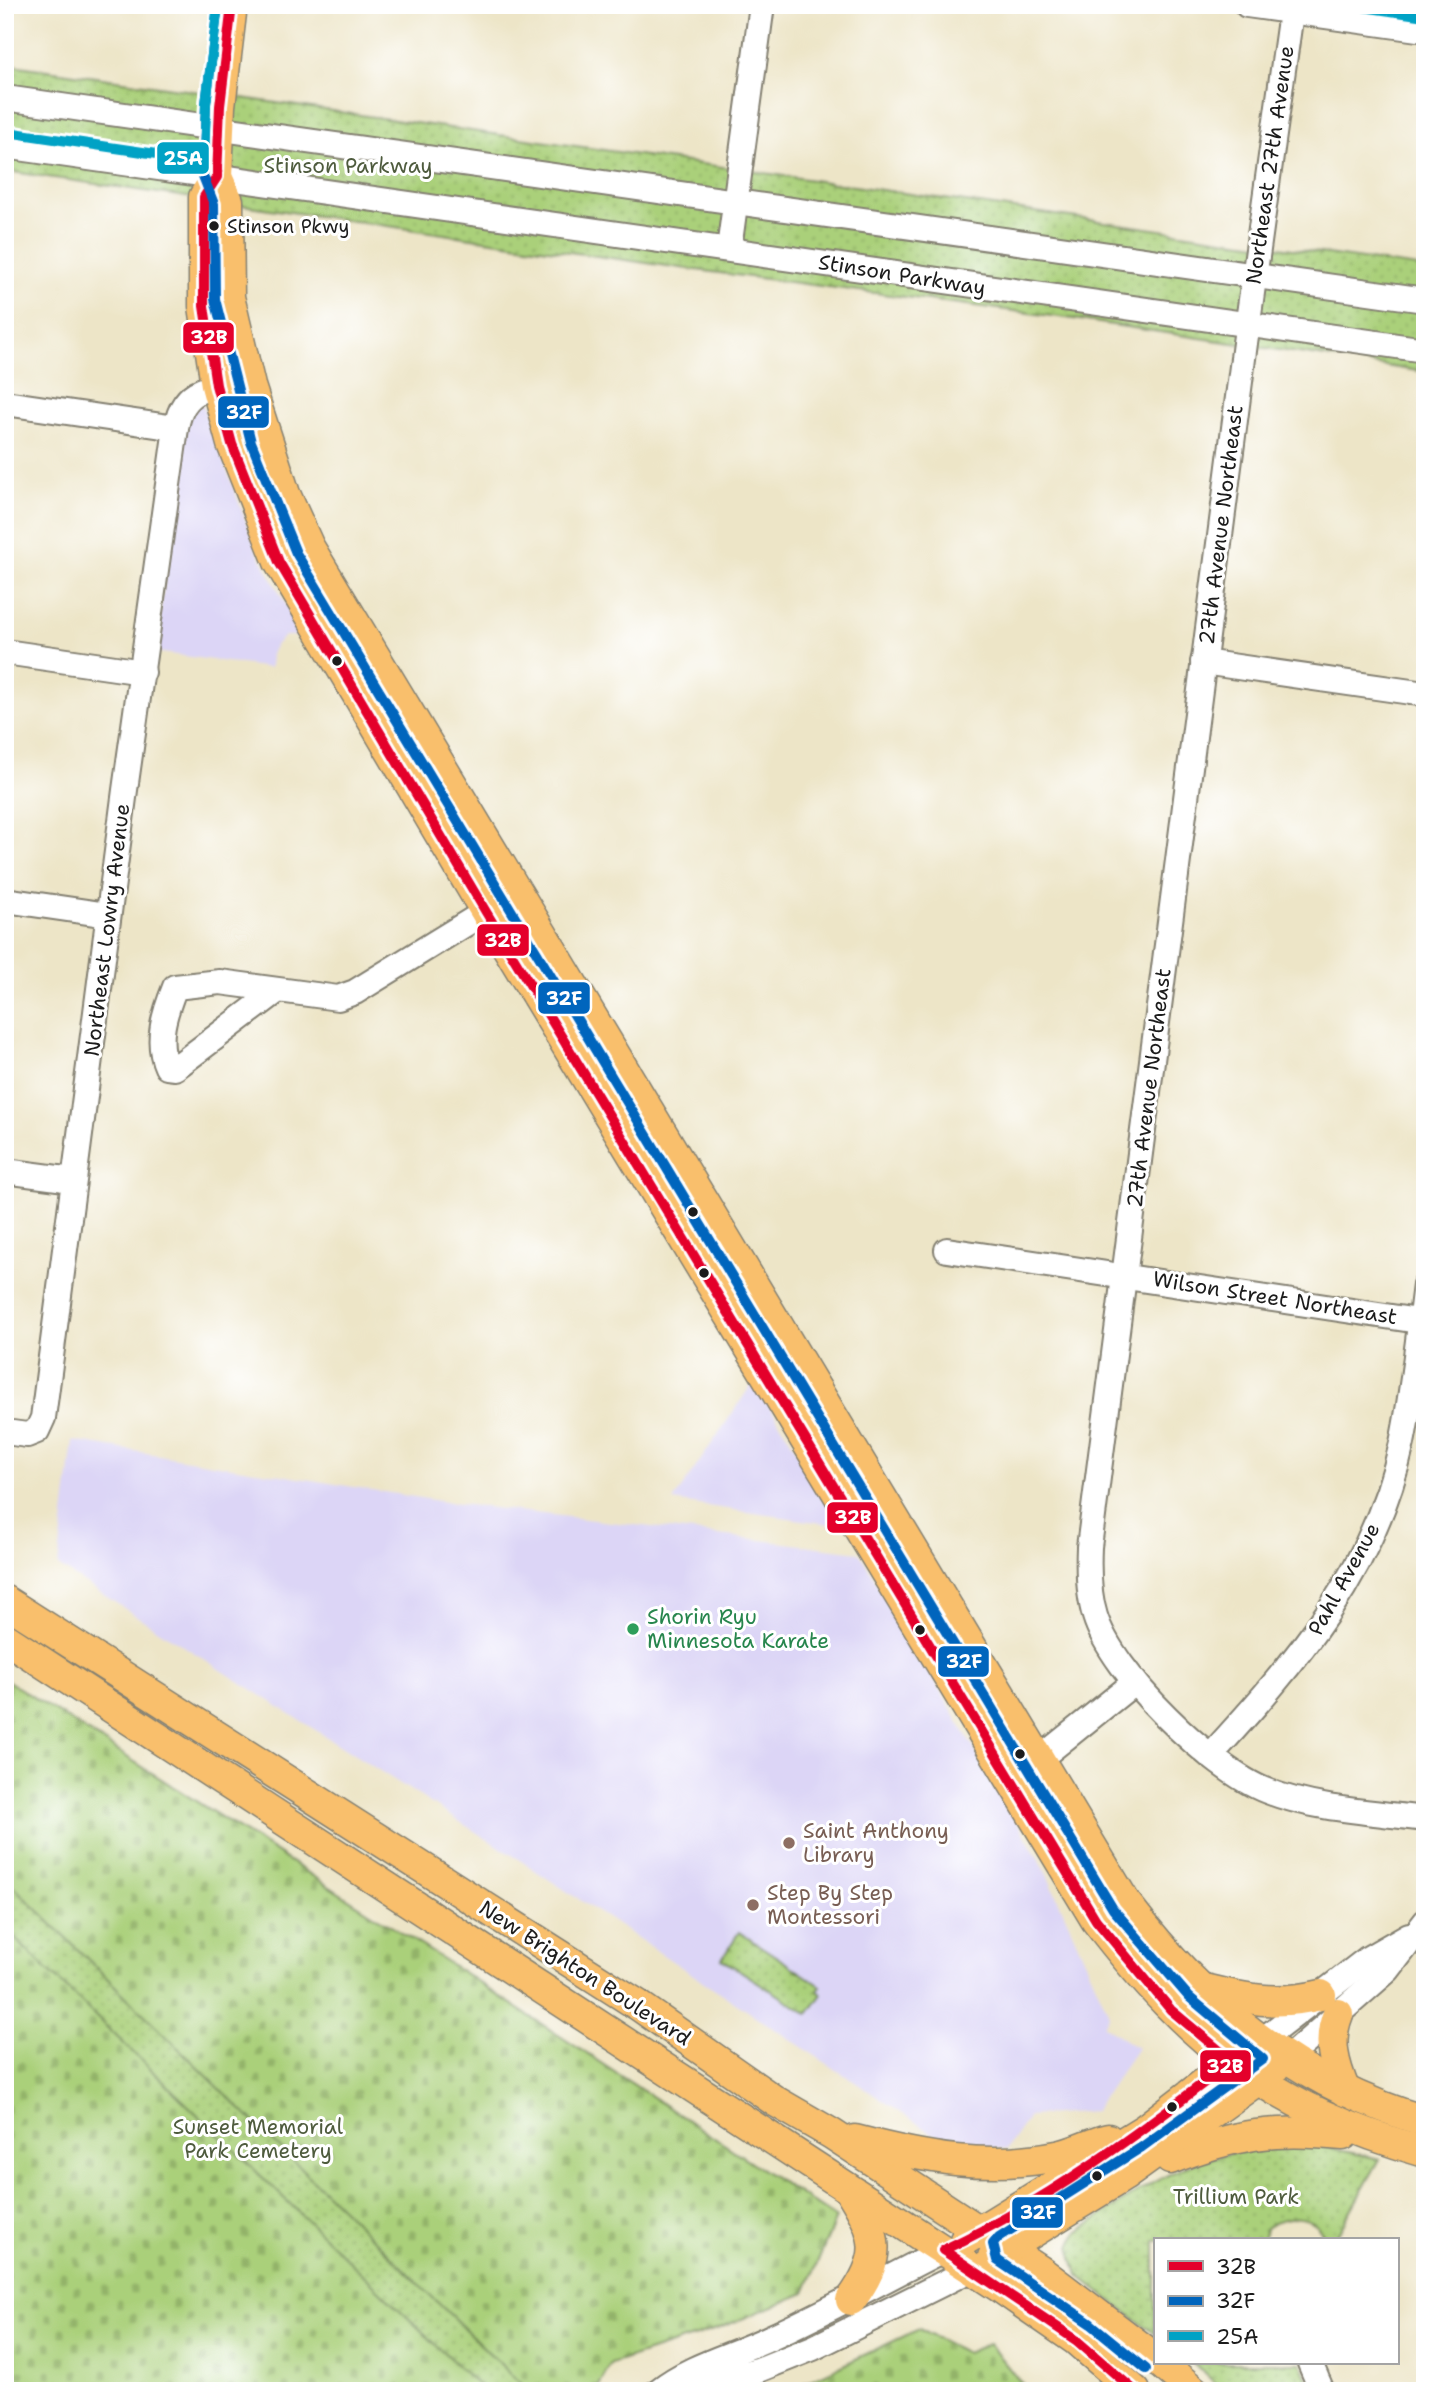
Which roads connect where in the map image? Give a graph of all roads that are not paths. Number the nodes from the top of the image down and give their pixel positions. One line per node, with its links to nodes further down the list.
1 (232, 5): 7 (main road)
2 (762, 5): 10 (street)
3 (1247, 5): 4 (street)
4 (1292, 8): 5 (street); 12 (street, Northeast 27th Avenue)
5 (1425, 30)
6 (5, 98): 7 (street)
7 (219, 129): 9 (main road); 10 (street)
8 (5, 146): 9 (street, Stinson Parkway)
9 (216, 177): 11 (street, Stinson Parkway); 16 (main road); 17 (main road)
10 (736, 201): 11 (street); 12 (street)
11 (729, 249): 14 (street, Stinson Parkway)
12 (1254, 276): 13 (street); 14 (street, Northeast 27th Avenue)
13 (1425, 300)
14 (1248, 326): 15 (street, Stinson Parkway); 21 (street, 27th Avenue Northeast)
15 (1425, 350)
16 (216, 385): 17 (street); 19 (street); 26 (main road)
17 (250, 386): 24 (main road)
18 (5, 403): 19 (street)
19 (177, 418): 22 (street, Northeast Lowry Avenue)
20 (5, 652): 22 (street)
21 (1203, 662): 23 (street); 32 (street, 27th Avenue Northeast)
22 (144, 672): 27 (street, Northeast Lowry Avenue)
23 (1425, 694)
24 (516, 893): 26 (street); 40 (main road)
25 (5, 900): 27 (street)
26 (486, 912): 28 (street); 41 (main road)
27 (108, 915): 30 (street, Northeast Lowry Avenue)
28 (277, 991): 28 (street)
29 (5, 1171): 30 (street)
30 (73, 1181): 35 (street, Northeast Lowry Avenue)
31 (947, 1250): 32 (street, Wilson Street Northeast)
32 (1126, 1274): 34 (street, Wilson Street Northeast); 38 (street, 27th Avenue Northeast)
33 (1425, 1285): 34 (street, Pahl Avenue)
34 (1422, 1321): 39 (street, Pahl Avenue)
35 (5, 1432)
36 (5, 1601): 51 (main road, New Brighton Boulevard)
37 (5, 1638): 55 (main road, New Brighton Boulevard)
38 (1135, 1682): 39 (street, 27th Avenue Northeast); 40 (street)
39 (1210, 1756): 42 (street, 27th Avenue Northeast)
40 (1038, 1759): 41 (street); 44 (main road)
41 (1012, 1781): 47 (main road)
42 (1425, 1819)
43 (1420, 1926): 45 (street)
44 (1195, 1986): 45 (main road); 46 (main road)
45 (1330, 2004): 46 (street); 48 (main road)
46 (1274, 2050): 47 (main road); 48 (main road)
47 (1245, 2071): 50 (main road); 52 (main road); 54 (main road)
48 (1345, 2091): 49 (main road)
49 (1425, 2121)
50 (1145, 2129): 51 (main road); 56 (main road)
51 (832, 2134): 56 (main road, New Brighton Boulevard)
52 (1375, 2138): 53 (main road); 54 (main road)
53 (1425, 2152)
54 (1125, 2176): 57 (main road)
55 (849, 2188): 58 (main road, New Brighton Boulevard); 60 (main road)
56 (982, 2232): 57 (main road, New Brighton Boulevard); 58 (main road)
57 (1006, 2249): 59 (main road); 61 (main road, New Brighton Boulevard)
58 (943, 2250): 59 (main road, New Brighton Boulevard); 60 (street)
59 (972, 2270): 65 (street); 66 (main road, New Brighton Boulevard)
60 (850, 2300): 64 (street)
61 (1154, 2357)
62 (1162, 2364): 67 (main road)
63 (1310, 2364): 68 (street)
64 (657, 2391)
65 (674, 2391)
66 (1135, 2391)
67 (1194, 2391)
68 (1322, 2391)

